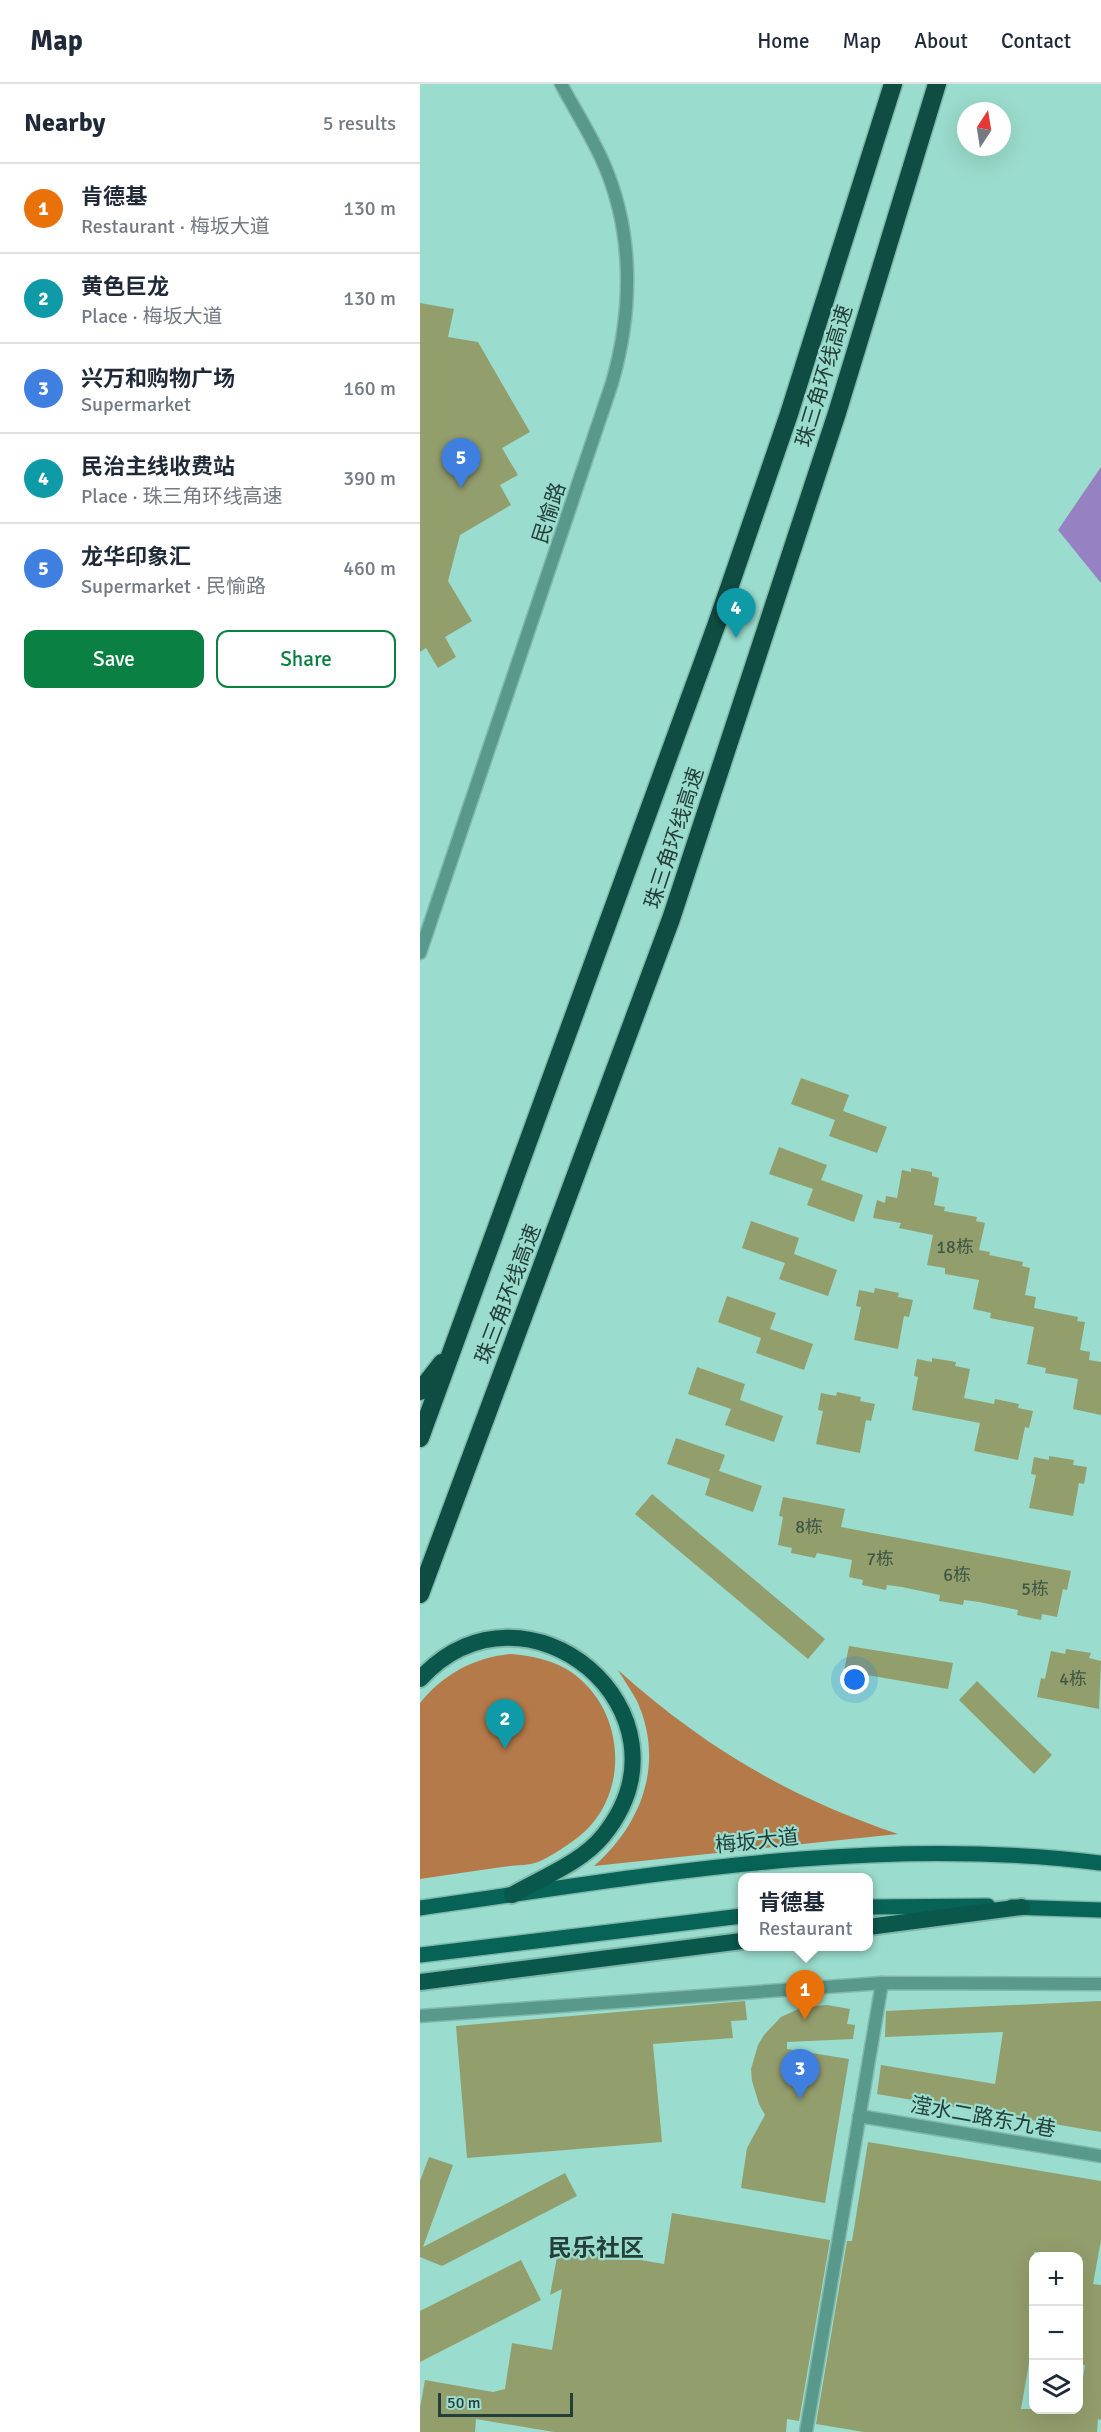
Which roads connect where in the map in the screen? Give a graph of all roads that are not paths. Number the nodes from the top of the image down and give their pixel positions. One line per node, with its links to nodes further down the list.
1 (561, 84): 4 (street, 民愉路)
2 (893, 84): 5 (highway, 珠三角环线高速)
3 (937, 84): 8 (highway, 珠三角环线高速)
4 (420, 953)
5 (457, 1341): 6 (highway); 7 (highway, 珠三角环线高速)
6 (420, 1391)
7 (420, 1438)
8 (420, 1594)
9 (420, 1679): 11 (highway)
10 (1101, 1863): 11 (main road, 梅坂大道)
11 (512, 1895): 14 (main road, 梅坂大道)
12 (873, 1907): 13 (main road)
13 (1022, 1907): 15 (main road); 17 (highway)
14 (420, 1908)
15 (1101, 1910)
16 (738, 1916): 19 (main road)
17 (873, 1926)
18 (738, 1942): 20 (highway)
19 (420, 1955)
20 (420, 1982)
21 (882, 1983): 22 (street); 23 (street); 24 (street)
22 (1101, 1984)
23 (420, 2016)
24 (860, 2115): 25 (street, 滢水二路东九巷); 26 (street)
25 (1101, 2156)
26 (806, 2432)

